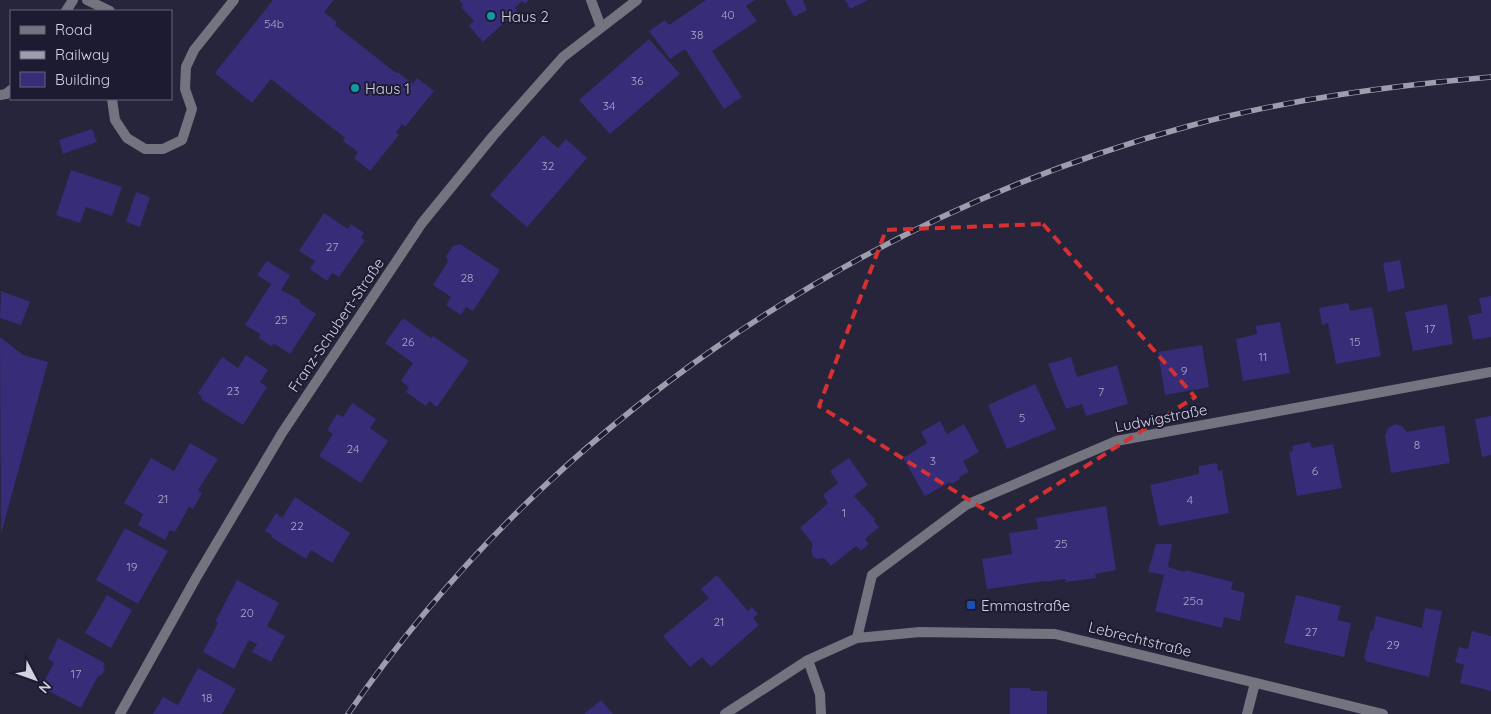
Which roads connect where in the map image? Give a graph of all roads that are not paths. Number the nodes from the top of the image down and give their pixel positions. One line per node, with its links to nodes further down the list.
1 (87, 0): 5 (street)
2 (234, 0): 7 (street)
3 (591, 0): 6 (street)
4 (637, 0): 6 (street, Franz-Schubert-Straße)
5 (108, 10)
6 (601, 27): 12 (street, Franz-Schubert-Straße)
7 (112, 100)
8 (1491, 372): 9 (street, Ludwigstraße)
9 (857, 638): 10 (street, Lebrechtstraße); 11 (street, Lebrechtstraße)
10 (808, 660): 13 (street, Lebrechtstraße); 14 (street)
11 (1255, 683): 15 (street); 16 (street, Lebrechtstraße)
12 (120, 714)
13 (724, 714)
14 (820, 714)
15 (1247, 714)
16 (1383, 714)

